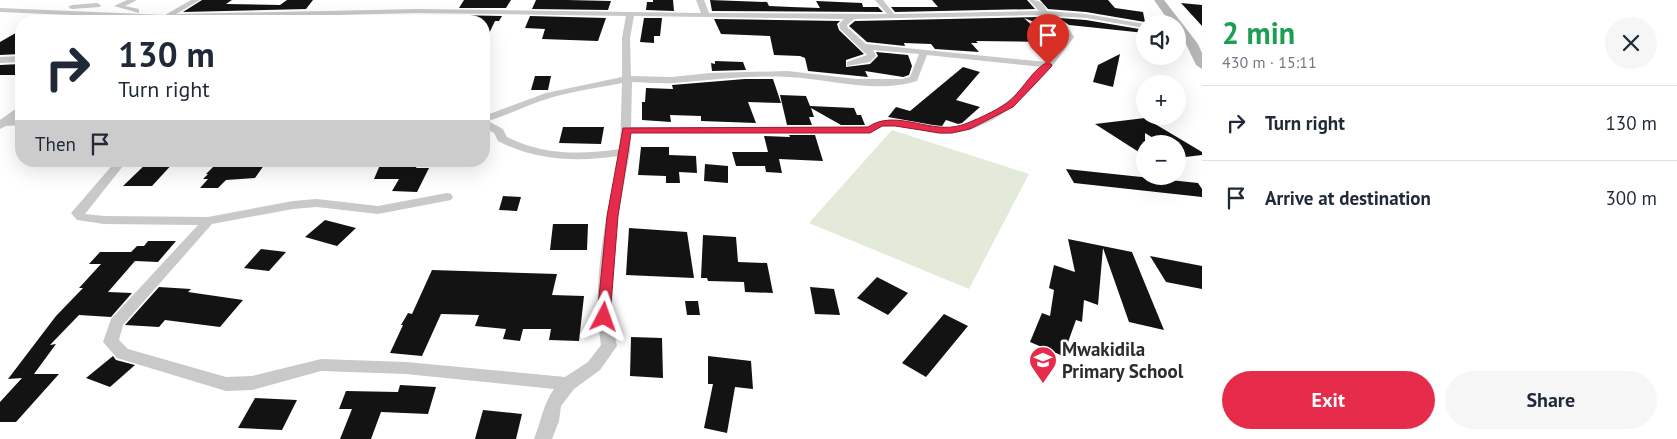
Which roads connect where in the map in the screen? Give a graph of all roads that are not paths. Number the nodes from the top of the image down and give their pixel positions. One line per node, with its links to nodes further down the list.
1 (68, 0): 9 (street)
2 (133, 0): 13 (street)
3 (196, 0): 14 (street)
4 (700, 0): 20 (street)
5 (879, 0): 22 (street)
6 (1033, 0): 11 (street)
7 (1159, 0): 18 (main road)
8 (0, 10): 9 (street)
9 (35, 12): 12 (street); 19 (street)
10 (326, 12): 15 (street); 16 (street); 17 (street)
11 (1044, 13): 22 (street); 23 (street); 31 (street)
12 (87, 15)
13 (158, 15)
14 (170, 15)
15 (230, 15)
16 (324, 15)
17 (630, 15): 20 (street); 33 (street)
18 (1170, 15)
19 (0, 16)
20 (706, 16): 21 (street)
21 (852, 17): 22 (street); 26 (street)
22 (893, 17)
23 (1136, 24)
24 (1186, 35): 25 (main road)
25 (1197, 45): 32 (main road)
26 (861, 46): 27 (street); 30 (street)
27 (924, 53): 31 (street); 33 (street)
28 (15, 59): 29 (street)
29 (0, 60)
30 (850, 64)
31 (1048, 65): 39 (street)
32 (1202, 65)
33 (627, 79): 35 (street); 39 (street)
34 (15, 113): 37 (street)
35 (490, 117)
36 (15, 123): 37 (street)
37 (1, 124)
38 (490, 126): 40 (street)
39 (626, 130): 40 (street)
40 (624, 152): 44 (street)
41 (117, 167): 43 (street)
42 (447, 197): 43 (street)
43 (208, 221): 44 (street)
44 (568, 384): 45 (street)
45 (543, 439)

